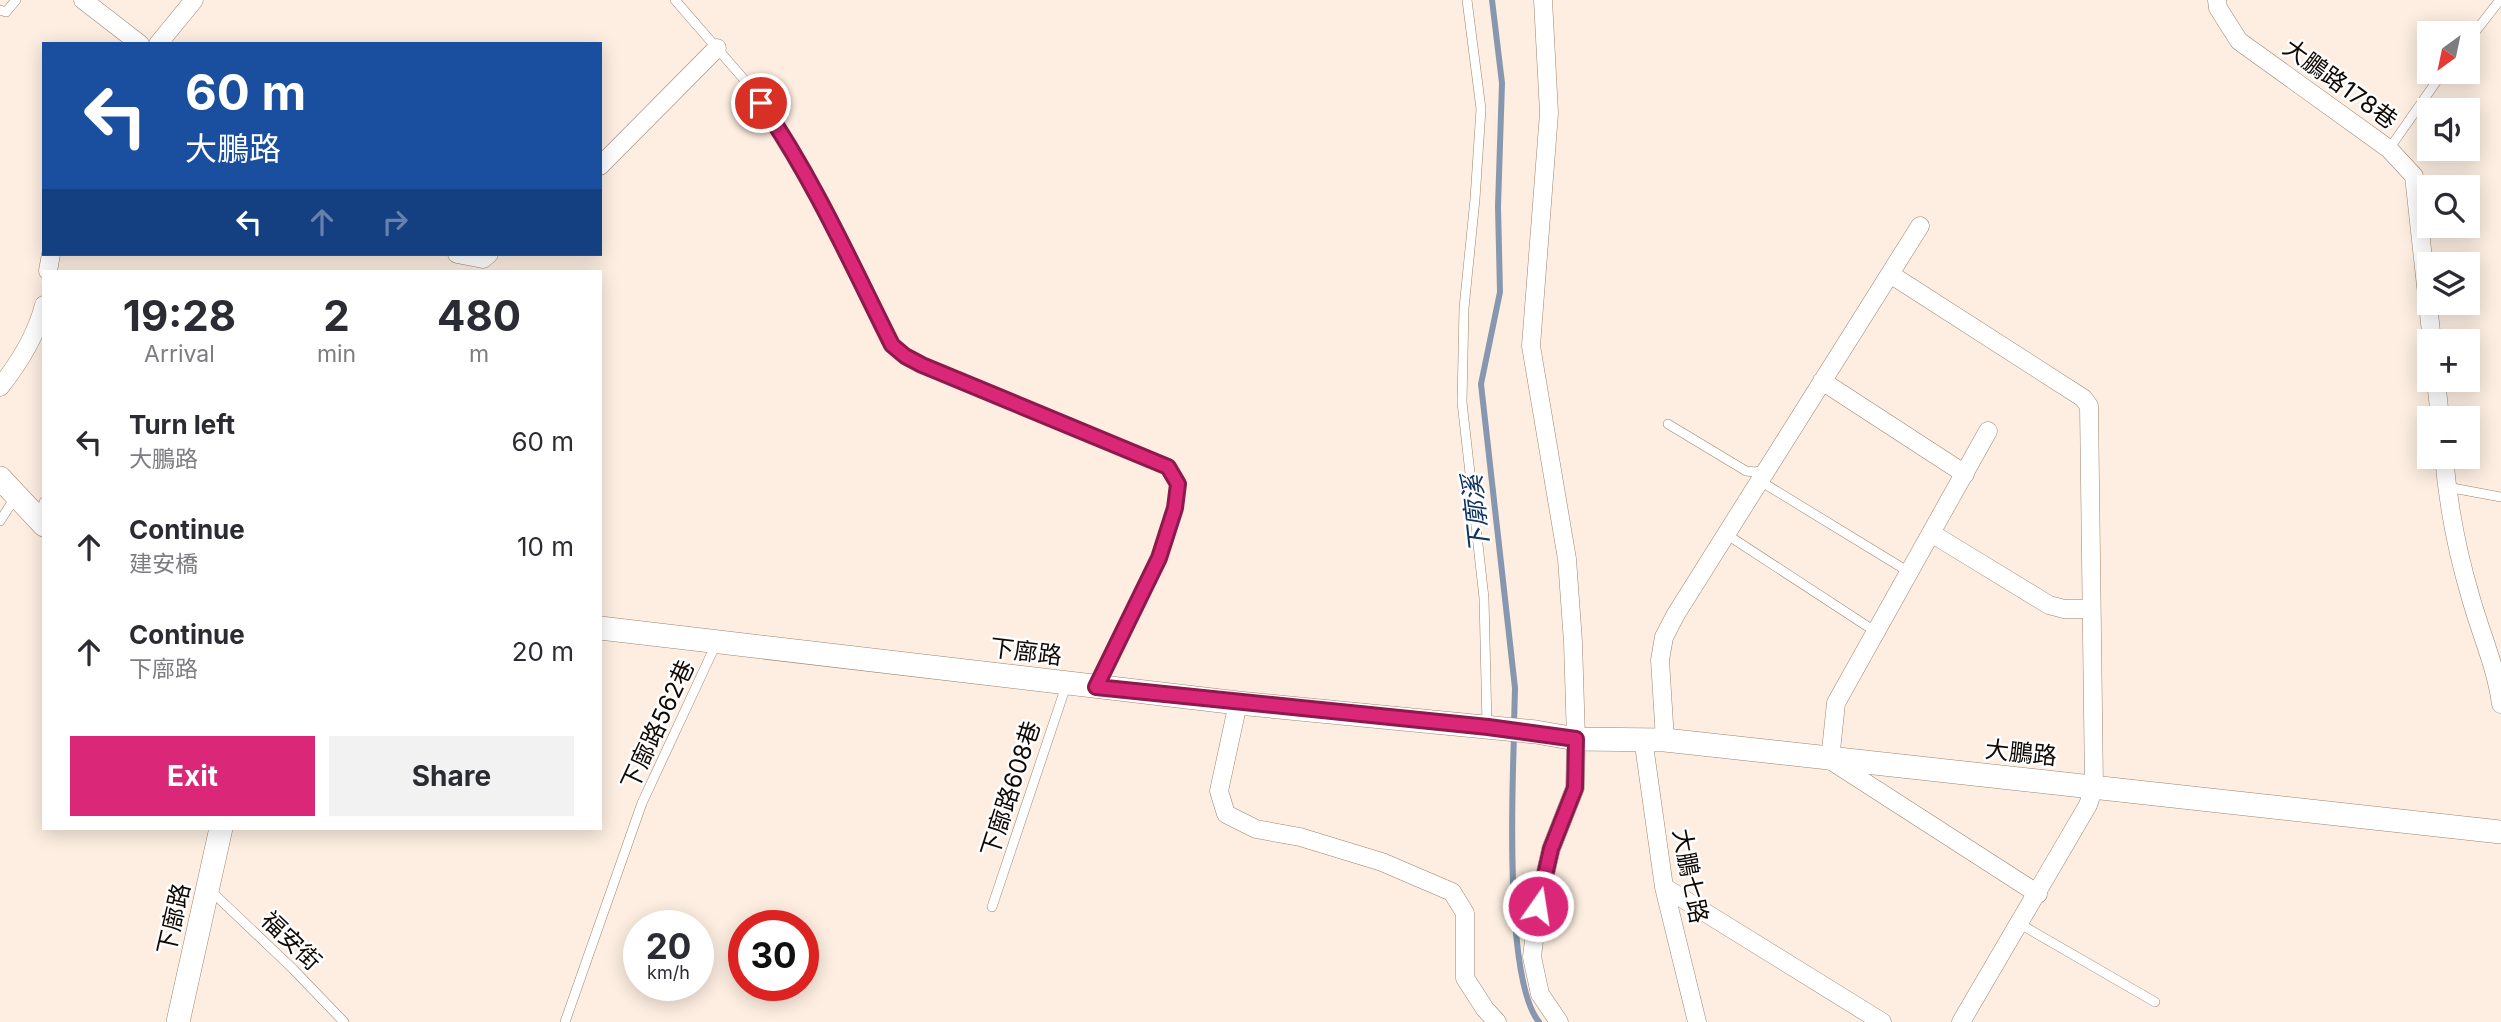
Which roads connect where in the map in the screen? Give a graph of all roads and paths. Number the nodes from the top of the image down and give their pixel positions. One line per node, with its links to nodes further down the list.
1 (16, 0): 9 (lane)
2 (83, 0): 11 (street)
3 (194, 0): 12 (street)
4 (675, 0): 13 (lane)
5 (1467, 0): 47 (lane)
6 (1543, 0): 49 (street)
7 (2217, 0): 15 (street, 大鵬路178巷)
8 (2500, 0): 10 (lane)
9 (0, 10)
10 (2480, 26)
11 (137, 42)
12 (160, 42)
13 (717, 48): 16 (street); 44 (lane)
14 (2435, 84): 15 (lane)
15 (2389, 149): 22 (street, 大鵬路178巷)
16 (602, 164)
17 (1920, 226): 20 (street, 大鵬七路)
18 (467, 256): 19 (street)
19 (487, 256)
20 (1890, 274): 23 (street, 大鵬七路); 39 (street)
21 (42, 311): 24 (street)
22 (2431, 329)
23 (1822, 382): 28 (street); 29 (street, 大鵬七路)
24 (0, 387)
25 (1668, 424): 29 (lane)
26 (1988, 431): 28 (street)
27 (2445, 469): 31 (street)
28 (1965, 474): 36 (street)
29 (1763, 475): 37 (street, 大鵬七路); 38 (lane)
30 (0, 478): 32 (street)
31 (2447, 488): 33 (lane); 46 (street)
32 (16, 495): 34 (street); 35 (lane)
33 (2501, 497)
34 (42, 516)
35 (0, 521)
36 (1931, 533): 38 (street); 39 (street)
37 (1726, 534): 41 (lane); 50 (street, 大鵬七路)
38 (1909, 572): 41 (street)
39 (2090, 609): 52 (street)
40 (602, 628): 42 (street, 下廍路)
41 (1876, 632): 51 (street)
42 (717, 642): 43 (street, 下廍路); 63 (lane, 下廍路562巷)
43 (1067, 683): 44 (street, 下廍路); 58 (lane, 下廍路608巷)
44 (1096, 687): 45 (street, 下廍路)
45 (1238, 703): 47 (street, 下廍路); 64 (street)
46 (2501, 704)
47 (1488, 727): 48 (street, 下廍路)
48 (1536, 732): 49 (street, 大鵬路)
49 (1576, 739): 50 (street, 大鵬路); 65 (street)
50 (1654, 739): 51 (street, 大鵬路); 55 (street, 大鵬七路)
51 (1830, 760): 52 (street, 大鵬路); 57 (street)
52 (2094, 787): 54 (street, 大鵬路); 57 (street)
53 (220, 830): 56 (street, 下廍路)
54 (2501, 832)
55 (1664, 887): 66 (street, 大鵬七路); 67 (street)
56 (209, 888): 61 (street, 下廍路); 62 (lane, 福安街)
57 (2038, 894): 59 (street)
58 (992, 907)
59 (2020, 924): 60 (lane); 68 (street)
60 (2155, 1002)
61 (178, 1022)
62 (344, 1022)
63 (565, 1022)
64 (1497, 1022)
65 (1559, 1022)
66 (1697, 1022)
67 (1882, 1022)
68 (1961, 1022)

